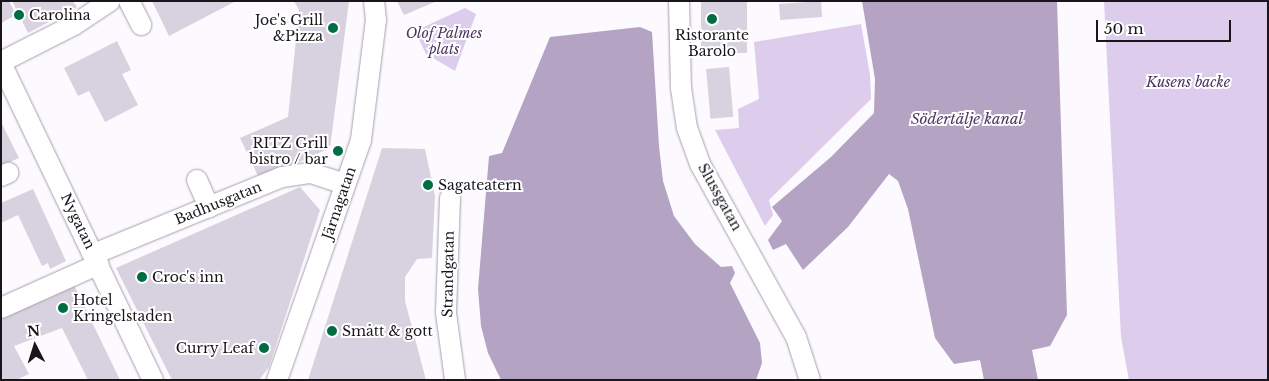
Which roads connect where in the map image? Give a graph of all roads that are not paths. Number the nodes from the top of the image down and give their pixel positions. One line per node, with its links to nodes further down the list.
1 (129, 1): 5 (street)
2 (678, 1): 16 (street, Slussgatan)
3 (105, 3): 6 (street)
4 (375, 11): 8 (street, Järnagatan)
5 (141, 25)
6 (1, 62): 11 (street, Nygatan)
7 (197, 180): 10 (street)
8 (345, 184): 10 (street, Badhusgatan); 14 (street, Järnagatan)
9 (450, 198): 15 (street, Strandgatan)
10 (209, 207): 11 (street, Badhusgatan)
11 (97, 259): 12 (street, Badhusgatan); 13 (street, Nygatan)
12 (1, 308)
13 (153, 380)
14 (277, 380)
15 (454, 380)
16 (810, 380)

